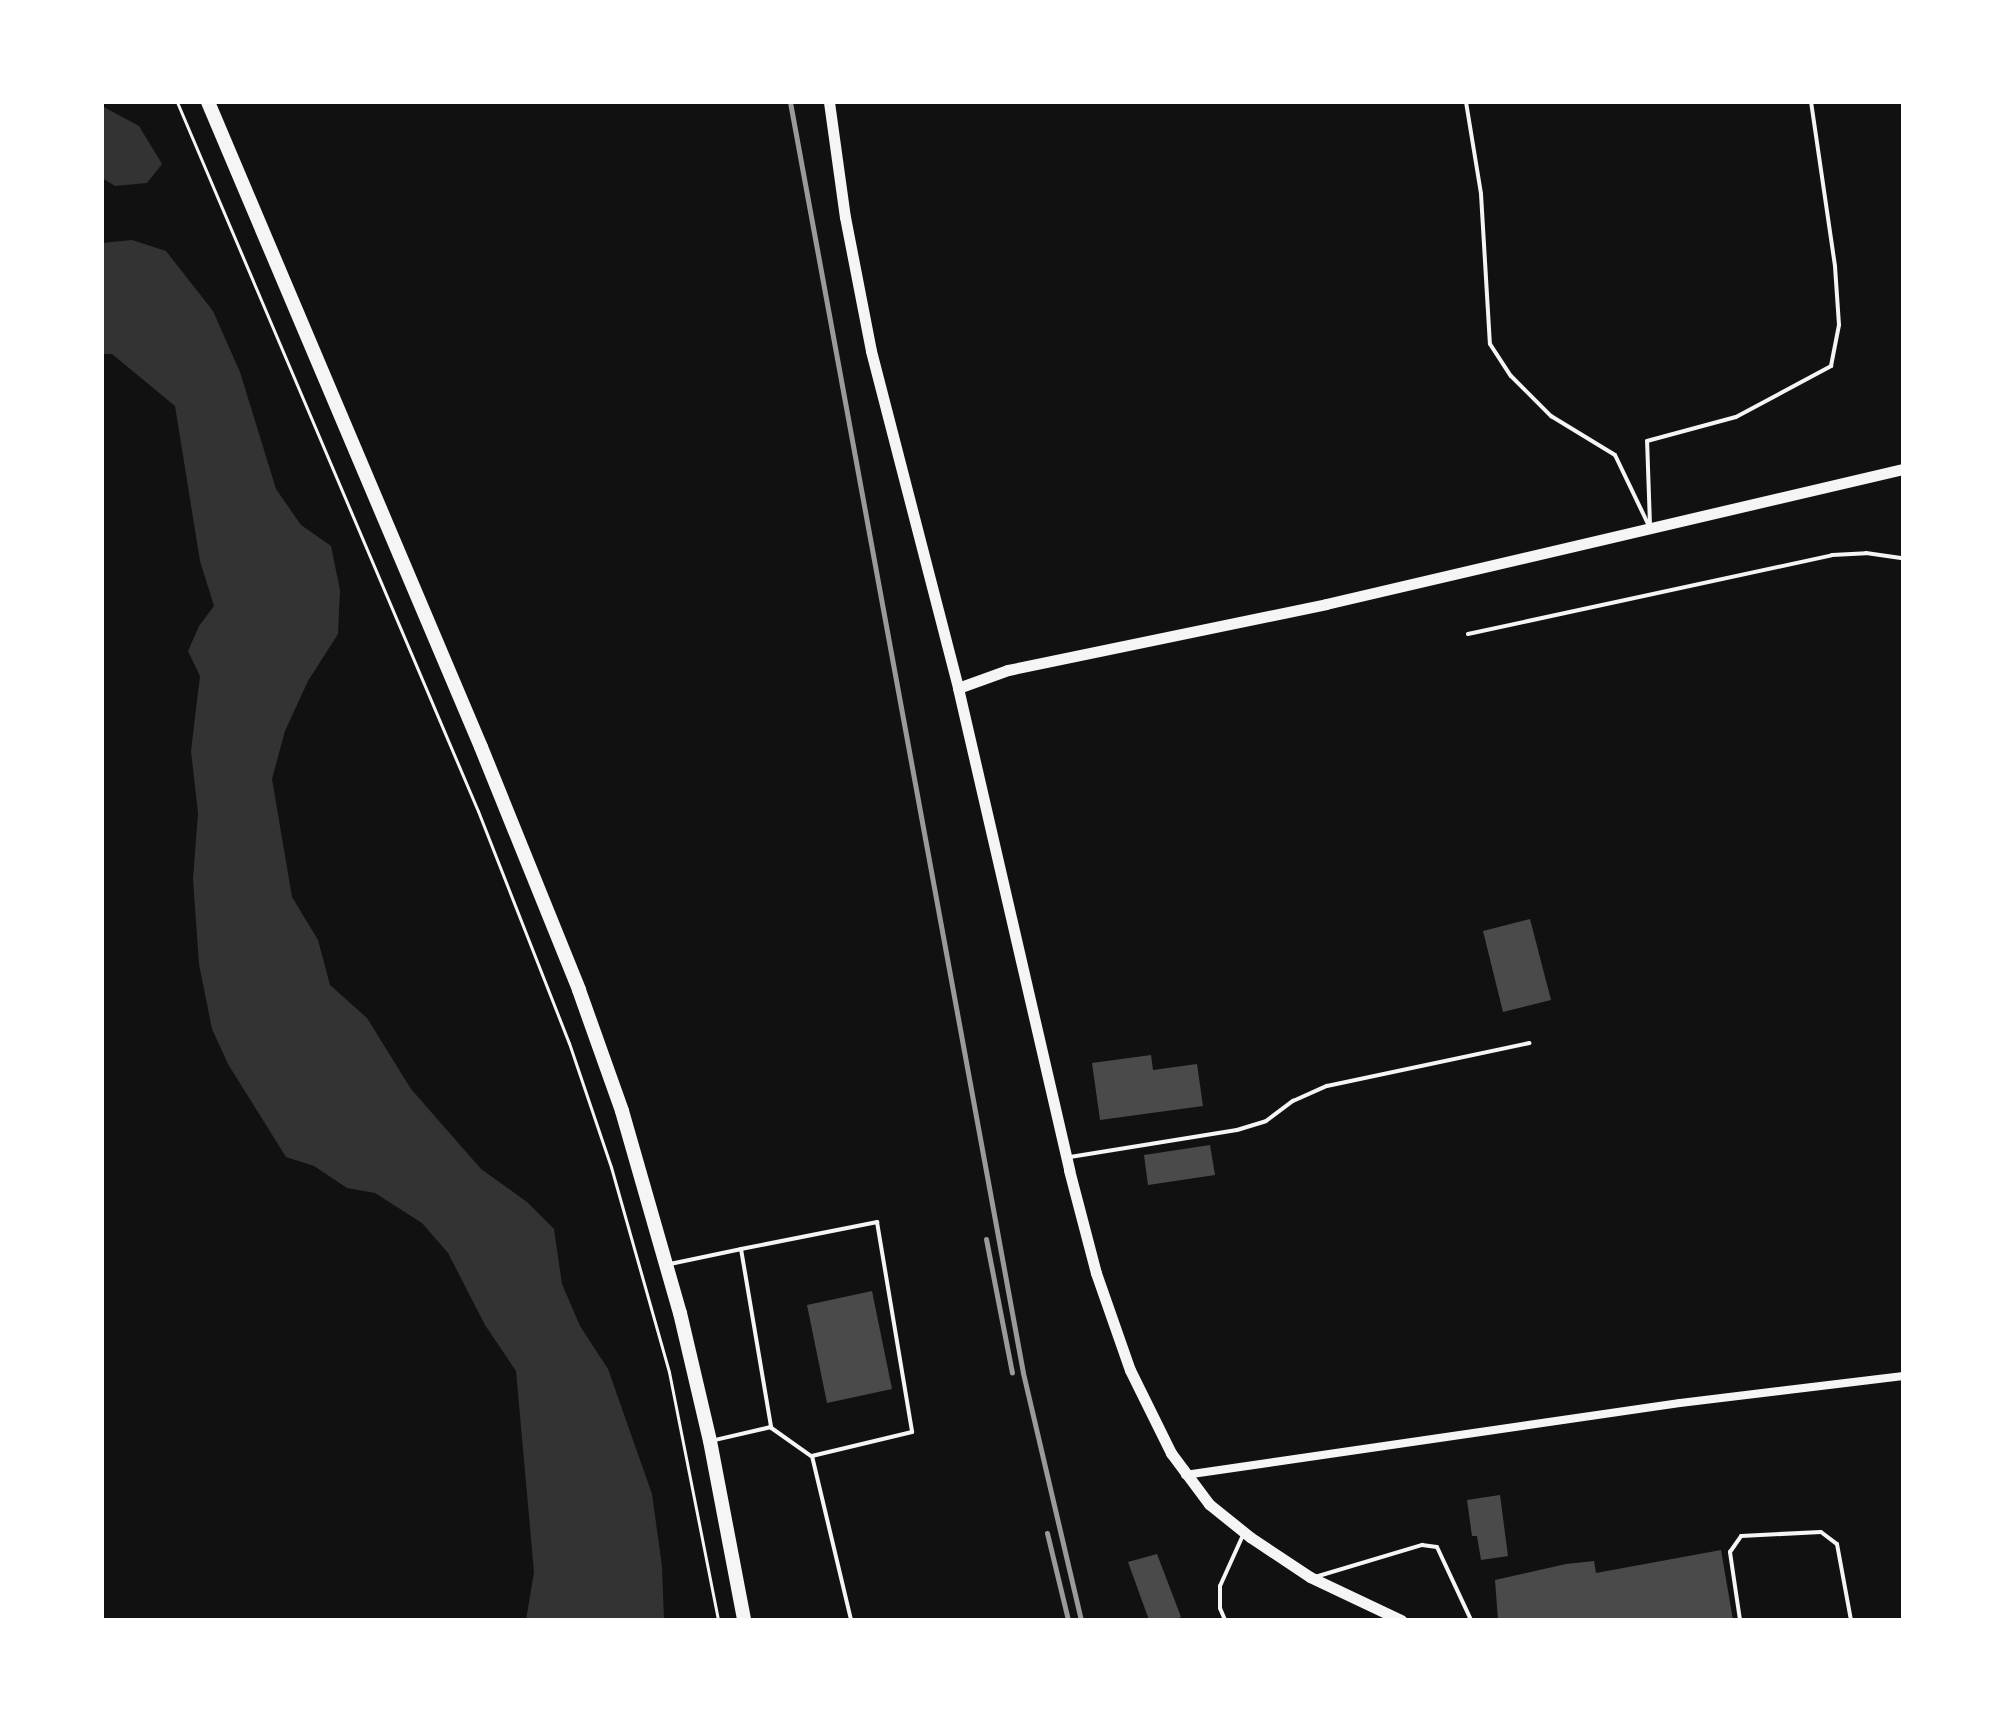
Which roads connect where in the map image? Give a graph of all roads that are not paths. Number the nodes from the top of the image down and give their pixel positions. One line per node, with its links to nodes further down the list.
1 (208, 102): 13 (main road)
2 (829, 102): 9 (street)
3 (1466, 102): 6 (lane)
4 (1811, 102): 6 (lane)
5 (1903, 469): 6 (street)
6 (1650, 528): 9 (street)
7 (1903, 558): 8 (lane)
8 (1468, 634)
9 (958, 688): 11 (street)
10 (1529, 1043): 11 (lane)
11 (1066, 1158): 18 (street)
12 (741, 1249): 13 (lane); 15 (lane); 17 (lane)
13 (667, 1265): 16 (main road)
14 (1903, 1376): 18 (street)
15 (770, 1427): 16 (lane); 17 (lane)
16 (710, 1441): 21 (main road)
17 (812, 1456): 22 (lane)
18 (1185, 1475): 19 (street)
19 (1244, 1533): 20 (street); 23 (lane)
20 (1312, 1577): 24 (street); 25 (lane)
21 (744, 1620)
22 (851, 1620)
23 (1225, 1620)
24 (1401, 1620)
25 (1471, 1620)
26 (1740, 1620): 27 (lane)
27 (1851, 1620)

